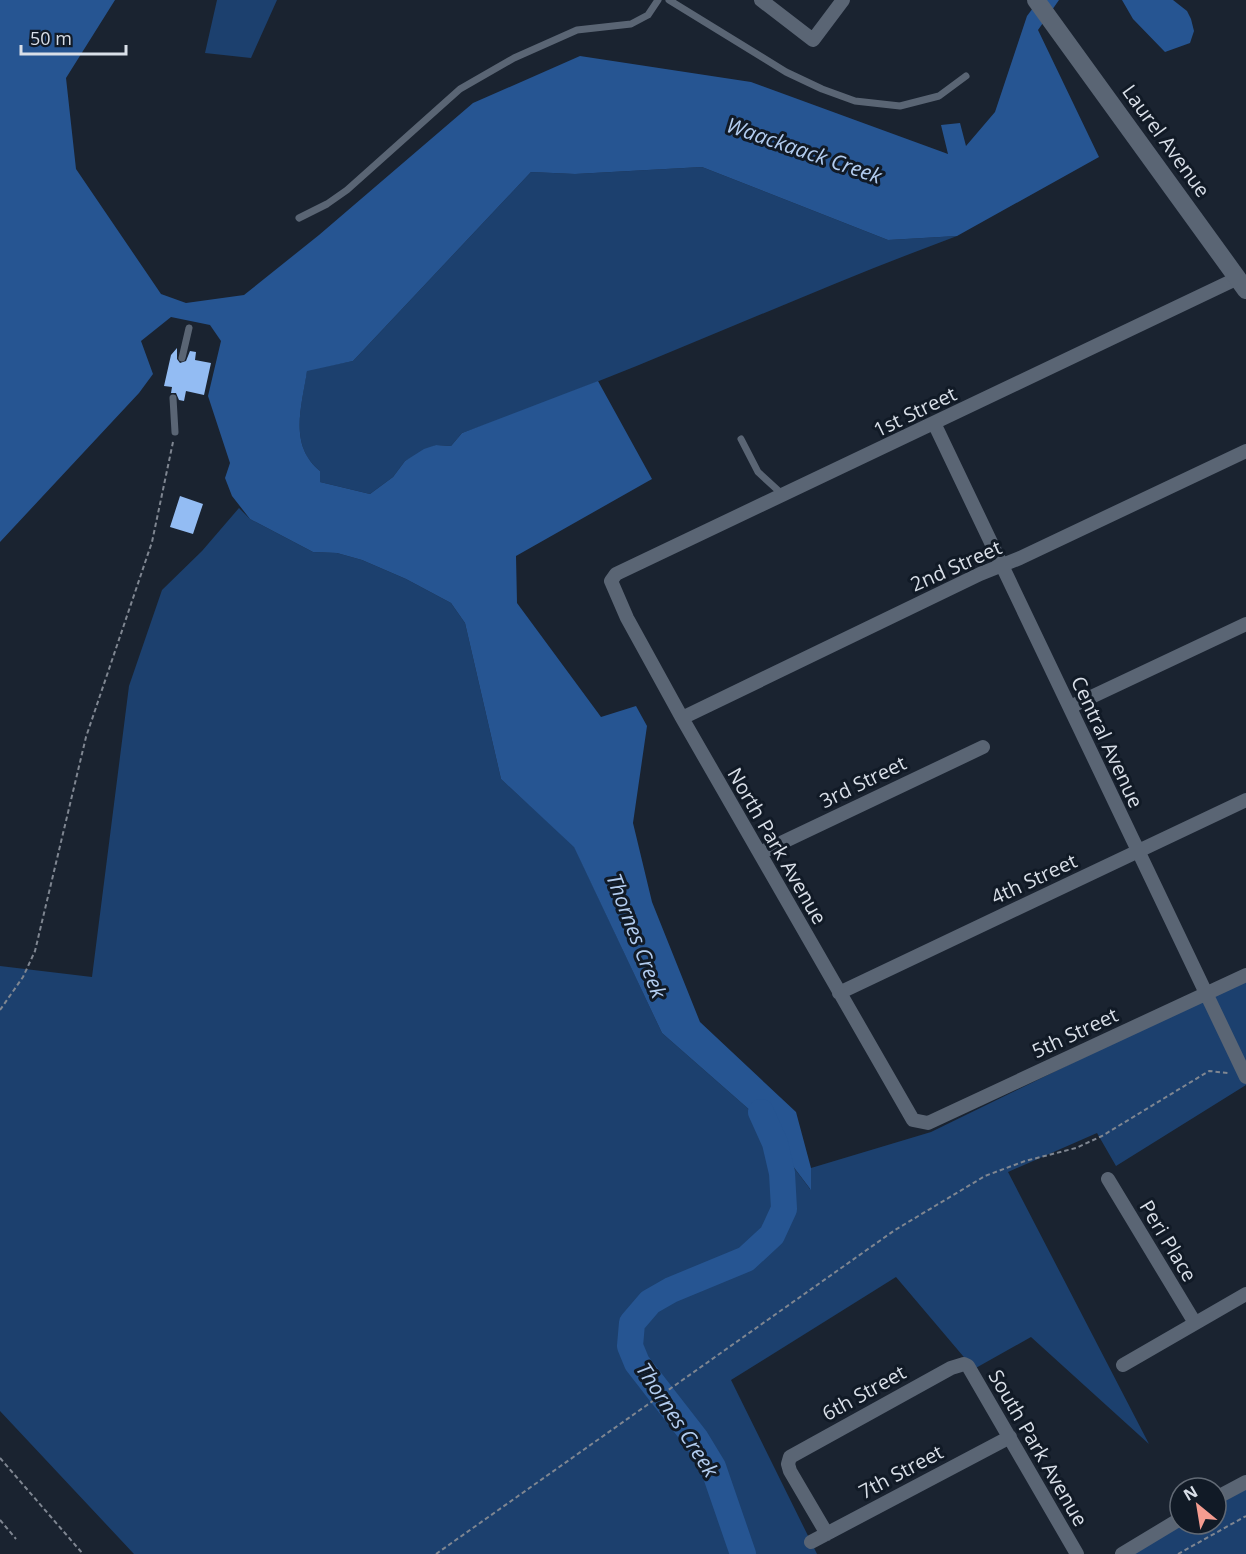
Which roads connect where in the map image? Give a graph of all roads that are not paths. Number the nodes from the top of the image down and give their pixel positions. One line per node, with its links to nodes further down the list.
1 (658, 0): 7 (lane)
2 (669, 0): 6 (lane)
3 (761, 0): 4 (street)
4 (843, 0)
5 (1036, 0): 8 (street, Laurel Avenue)
6 (966, 76)
7 (299, 218)
8 (1242, 284): 12 (street, 1st Street)
9 (189, 328): 10 (lane)
10 (182, 358)
11 (174, 398): 13 (lane)
12 (934, 423): 16 (street, 1st Street); 17 (street, Central Avenue)
13 (175, 432)
14 (741, 439): 16 (lane)
15 (1246, 451): 17 (street, 2nd Street)
16 (784, 496): 18 (street, 1st Street)
17 (1002, 565): 20 (street, Central Avenue); 21 (street, 2nd Street)
18 (611, 581): 21 (street, North Park Avenue)
19 (1246, 624): 20 (street)
20 (1070, 707): 24 (street, Central Avenue)
21 (682, 718): 25 (street, North Park Avenue)
22 (983, 747): 25 (street, 3rd Street)
23 (1246, 800): 24 (street, 4th Street)
24 (1137, 851): 27 (street, 4th Street); 28 (street, Central Avenue)
25 (760, 854): 27 (street, North Park Avenue)
26 (1246, 975): 28 (street, 5th Street)
27 (838, 993): 30 (street, North Park Avenue)
28 (1205, 994): 29 (street, Central Avenue); 30 (street, 5th Street)
29 (1239, 1075)
30 (920, 1123)
31 (1108, 1179): 33 (street, Peri Place)
32 (1246, 1294): 33 (street)
33 (1195, 1323): 35 (street)
34 (964, 1364): 36 (street, South Park Avenue); 40 (street, 6th Street)
35 (1123, 1365)
36 (1010, 1437): 40 (street, 7th Street); 42 (street, South Park Avenue)
37 (1246, 1482): 38 (street)
38 (1228, 1492)
39 (1168, 1527): 43 (street)
40 (827, 1534): 41 (street, 7th Street)
41 (811, 1542)
42 (1077, 1554)
43 (1122, 1554)

